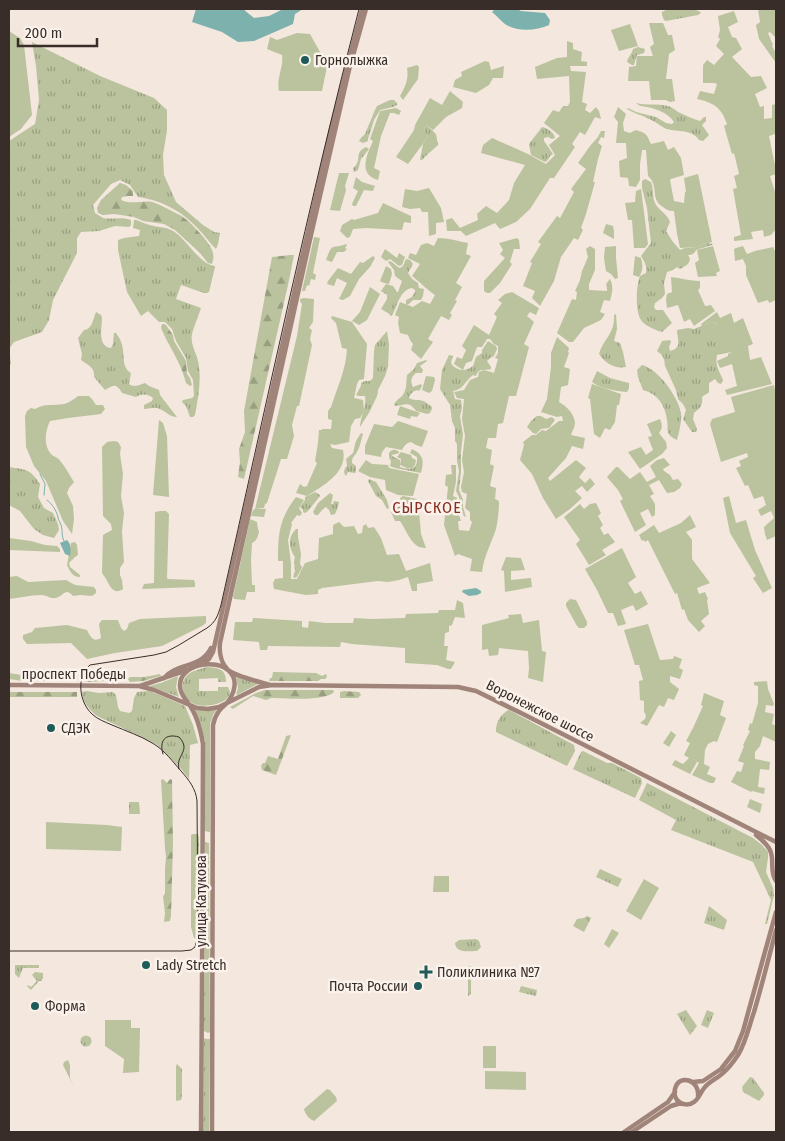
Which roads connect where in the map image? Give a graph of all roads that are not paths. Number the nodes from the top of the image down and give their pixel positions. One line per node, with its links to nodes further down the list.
1 (364, 9): 2 (main road)
2 (356, 38): 3 (main road); 6 (main road)
3 (218, 630): 4 (main road); 7 (main road)
4 (198, 666): 5 (main road); 6 (main road)
5 (190, 669): 7 (main road); 12 (main road)
6 (229, 671): 9 (main road); 11 (main road)
7 (164, 678): 10 (main road)
8 (9, 685): 10 (main road, проспект Победы)
9 (272, 685): 11 (main road); 13 (main road, Воронежское шоссе)
10 (139, 686): 12 (main road)
11 (226, 703): 12 (main road); 16 (main road, улица Катукова)
12 (189, 704): 14 (main road, улица Катукова)
13 (750, 829): 15 (main road, Воронежское шоссе); 18 (main road, Воронежское шоссе)
14 (202, 841): 16 (main road); 22 (main road, улица Катукова)
15 (776, 842)
16 (212, 843): 23 (main road, улица Катукова)
17 (776, 857): 18 (main road)
18 (772, 864): 19 (main road, Воронежское шоссе)
19 (776, 881)
20 (776, 912): 24 (main road)
21 (776, 930): 26 (main road)
22 (202, 1032): 23 (main road); 28 (main road, улица Катукова)
23 (212, 1033): 29 (main road, улица Катукова)
24 (693, 1082): 25 (main road); 26 (main road)
25 (675, 1092): 27 (main road); 30 (main road)
26 (698, 1096): 27 (main road)
27 (681, 1103): 31 (main road)
28 (201, 1132)
29 (212, 1132)
30 (624, 1132)
31 (632, 1132)

